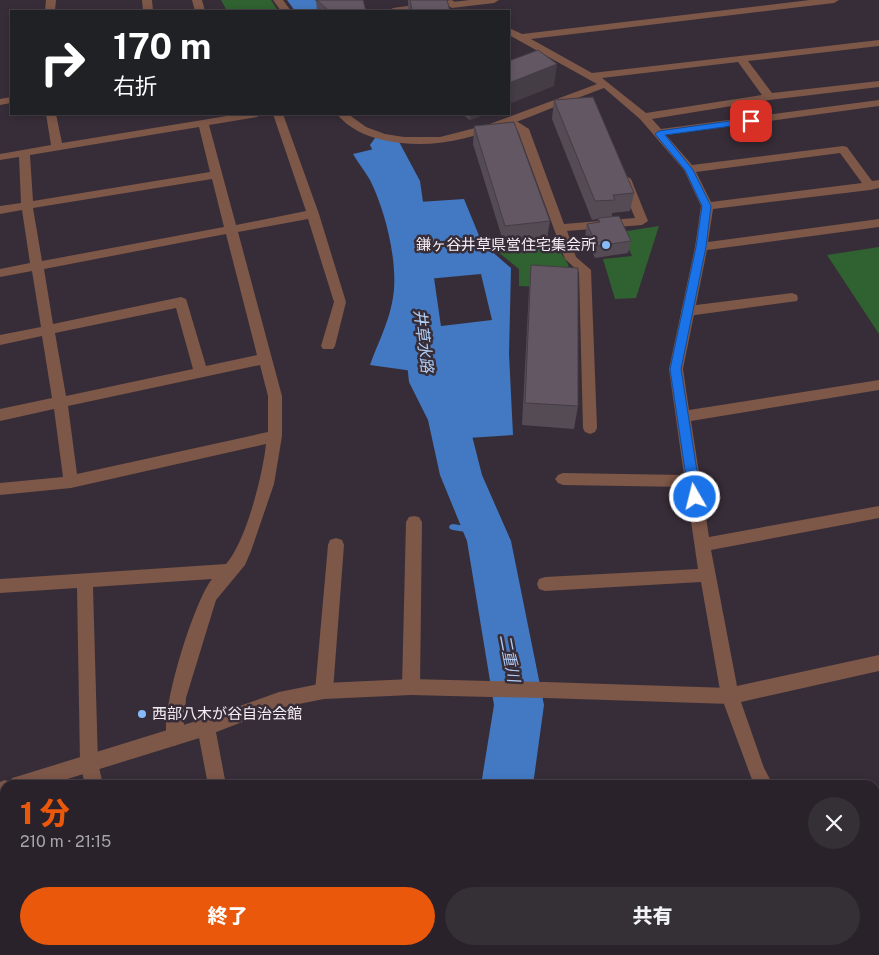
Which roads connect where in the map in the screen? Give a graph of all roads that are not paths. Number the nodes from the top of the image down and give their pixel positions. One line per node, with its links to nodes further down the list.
1 (494, 0): 3 (street)
2 (834, 0): 8 (street)
3 (479, 1): 4 (street)
4 (450, 3): 5 (street); 6 (street)
5 (399, 10)
6 (464, 10)
7 (510, 31): 8 (street)
8 (522, 37): 11 (street)
9 (879, 43): 10 (street)
10 (741, 59): 11 (street); 15 (street)
11 (592, 76): 12 (street)
12 (605, 84): 14 (street); 22 (street)
13 (879, 84): 15 (street)
14 (578, 94): 17 (street); 23 (street)
15 (769, 97): 22 (street)
16 (879, 103): 25 (street)
17 (592, 106)
18 (51, 115): 26 (street)
19 (250, 115): 24 (street)
20 (278, 115): 36 (street)
21 (343, 115): 23 (street)
22 (644, 117): 25 (street)
23 (510, 120): 38 (street)
24 (203, 123): 26 (street); 31 (street)
25 (659, 134): 30 (street)
26 (57, 148): 27 (street)
27 (24, 153): 28 (street); 33 (street)
28 (0, 157)
29 (620, 166): 38 (street)
30 (689, 170): 32 (street); 34 (street)
31 (216, 175): 33 (street); 39 (street)
32 (875, 185): 34 (street)
33 (27, 206): 35 (street); 41 (street)
34 (706, 206): 40 (street)
35 (0, 210)
36 (312, 214): 39 (street); 47 (street)
37 (879, 223): 40 (street)
38 (559, 228): 54 (street)
39 (231, 230): 41 (street); 48 (street)
40 (701, 247): 44 (street)
41 (37, 267): 42 (street); 45 (street)
42 (0, 273)
43 (792, 298): 44 (street)
44 (688, 311): 53 (street)
45 (47, 331): 46 (street); 49 (street); 51 (street)
46 (0, 340)
47 (328, 346)
48 (264, 359): 49 (street); 55 (street)
49 (201, 371): 51 (street)
50 (879, 385): 53 (street)
51 (60, 402): 52 (street); 58 (street)
52 (0, 415)
53 (682, 417): 57 (street)
54 (590, 428)
55 (275, 436): 58 (street); 64 (street)
56 (563, 479): 57 (street)
57 (693, 481): 63 (street)
58 (71, 482): 59 (street)
59 (0, 489)
60 (879, 512): 63 (street)
61 (414, 522): 70 (street)
62 (336, 545): 71 (street)
63 (702, 545): 65 (street)
64 (228, 571): 66 (street); 74 (street)
65 (708, 575): 67 (street); 72 (street)
66 (85, 580): 68 (street); 75 (street)
67 (545, 584)
68 (0, 586)
69 (879, 663): 72 (street)
70 (411, 687): 71 (street); 72 (street)
71 (324, 691): 73 (street)
72 (730, 696): 79 (street)
73 (206, 727): 74 (street); 78 (street)
74 (174, 737): 75 (street)
75 (89, 763): 76 (street); 77 (street)
76 (35, 780)
77 (93, 780)
78 (216, 780)
79 (761, 780)

